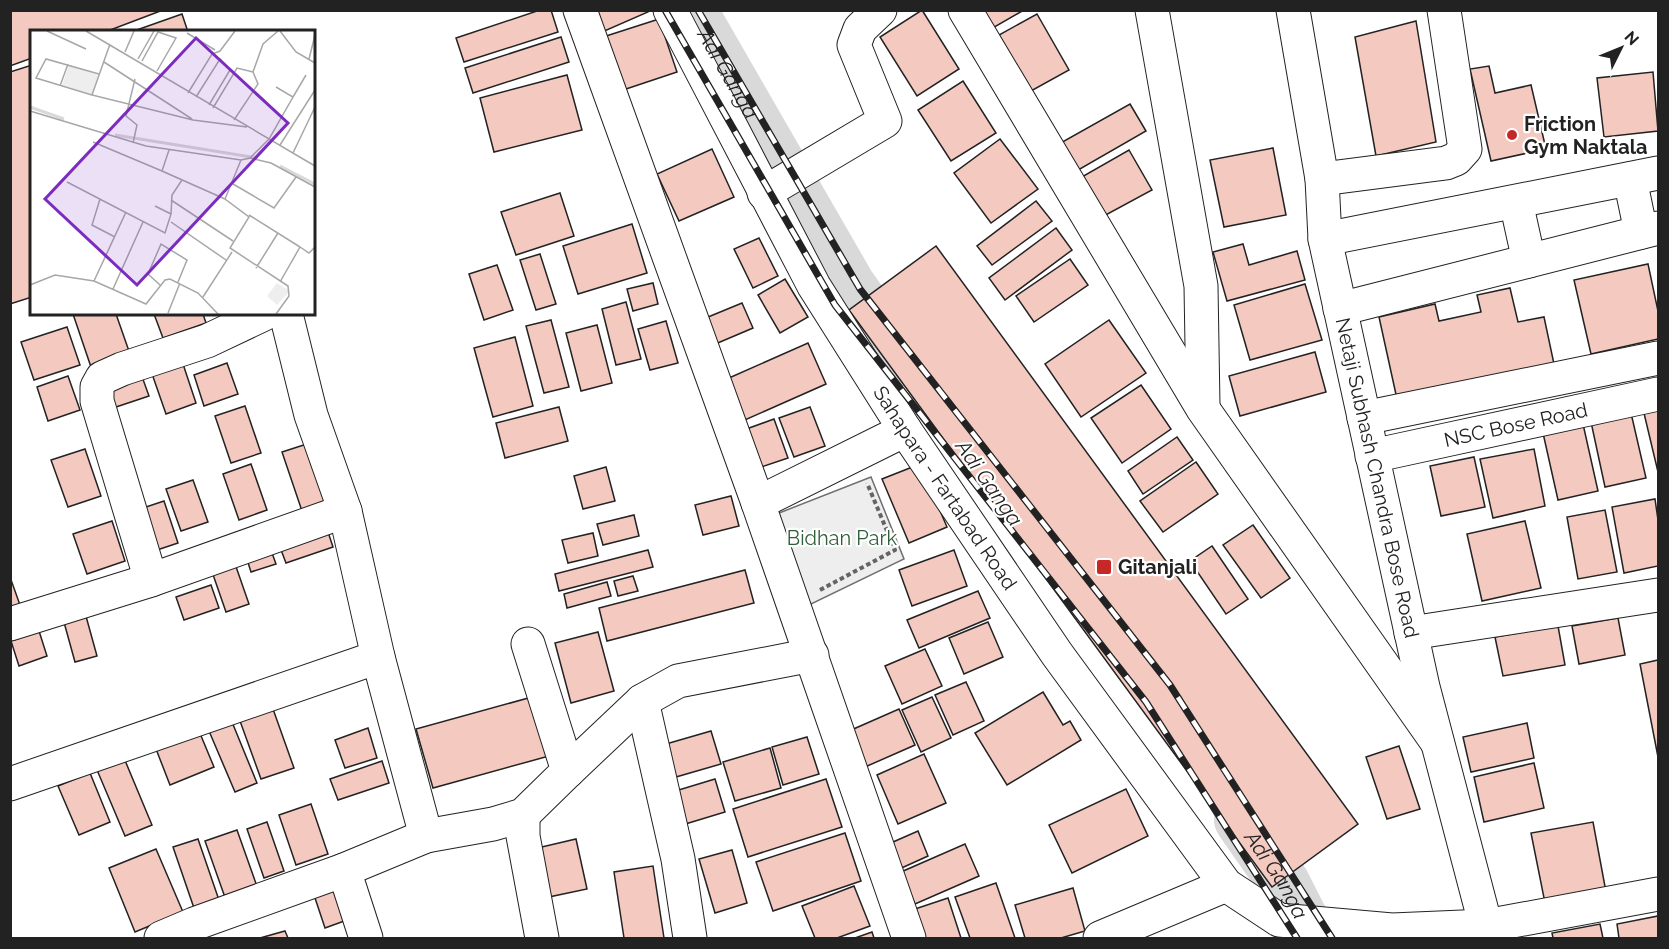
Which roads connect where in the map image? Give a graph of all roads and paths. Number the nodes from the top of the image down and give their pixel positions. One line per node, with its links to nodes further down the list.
1 (580, 10): 27 (street)
2 (670, 10): 10 (street, Sahapara - Fartabad Road)
3 (880, 10): 10 (street)
4 (965, 10): 20 (street)
5 (1152, 10): 20 (street)
6 (1293, 10): 9 (street, Netaji Subhash Chandra Bose Road)
7 (1444, 10): 9 (street)
8 (1644, 176): 11 (street); 12 (street)
9 (1322, 179): 13 (street, Netaji Subhash Chandra Bose Road)
10 (779, 184): 22 (street, Sahapara - Fartabad Road)
11 (1516, 202): 13 (street); 14 (street)
12 (1650, 230): 14 (street)
13 (1325, 239): 15 (street, Netaji Subhash Chandra Bose Road)
14 (1529, 261): 15 (street)
15 (1340, 309): 21 (street, Netaji Subhash Chandra Bose Road)
16 (262, 315): 29 (street)
17 (286, 315): 28 (street)
18 (1659, 358): 21 (street)
19 (1659, 394): 24 (street, NSC Bose Road)
20 (1203, 409): 38 (street)
21 (1364, 418): 24 (street, Netaji Subhash Chandra Bose Road)
22 (905, 430): 23 (street); 44 (street, Sahapara - Fartabad Road)
23 (861, 453): 25 (path); 27 (street)
24 (1372, 456): 33 (street, Netaji Subhash Chandra Bose Road)
25 (867, 485): 26 (path); 30 (path)
26 (857, 490)
27 (758, 503): 35 (street)
28 (345, 512): 29 (street); 36 (street)
29 (151, 580): 32 (street)
30 (819, 590)
31 (1659, 595): 33 (street)
32 (10, 624)
33 (1411, 633): 38 (street, Netaji Subhash Chandra Bose Road)
34 (528, 644): 39 (street)
35 (812, 655): 37 (street); 52 (street)
36 (378, 657): 40 (street); 42 (street)
37 (642, 701): 39 (street); 51 (street)
38 (1437, 743): 47 (street, Netaji Subhash Chandra Bose Road)
39 (568, 771): 41 (street)
40 (10, 784)
41 (523, 815): 42 (street); 50 (street)
42 (426, 836): 43 (street)
43 (344, 870): 48 (street); 49 (street)
44 (1226, 885): 46 (street, Sahapara - Fartabad Road); 53 (street)
45 (1659, 894): 47 (street)
46 (1292, 925): 47 (street)
47 (1487, 932)
48 (161, 939)
49 (366, 939)
50 (542, 939)
51 (690, 939)
52 (909, 939)
53 (1100, 939)

